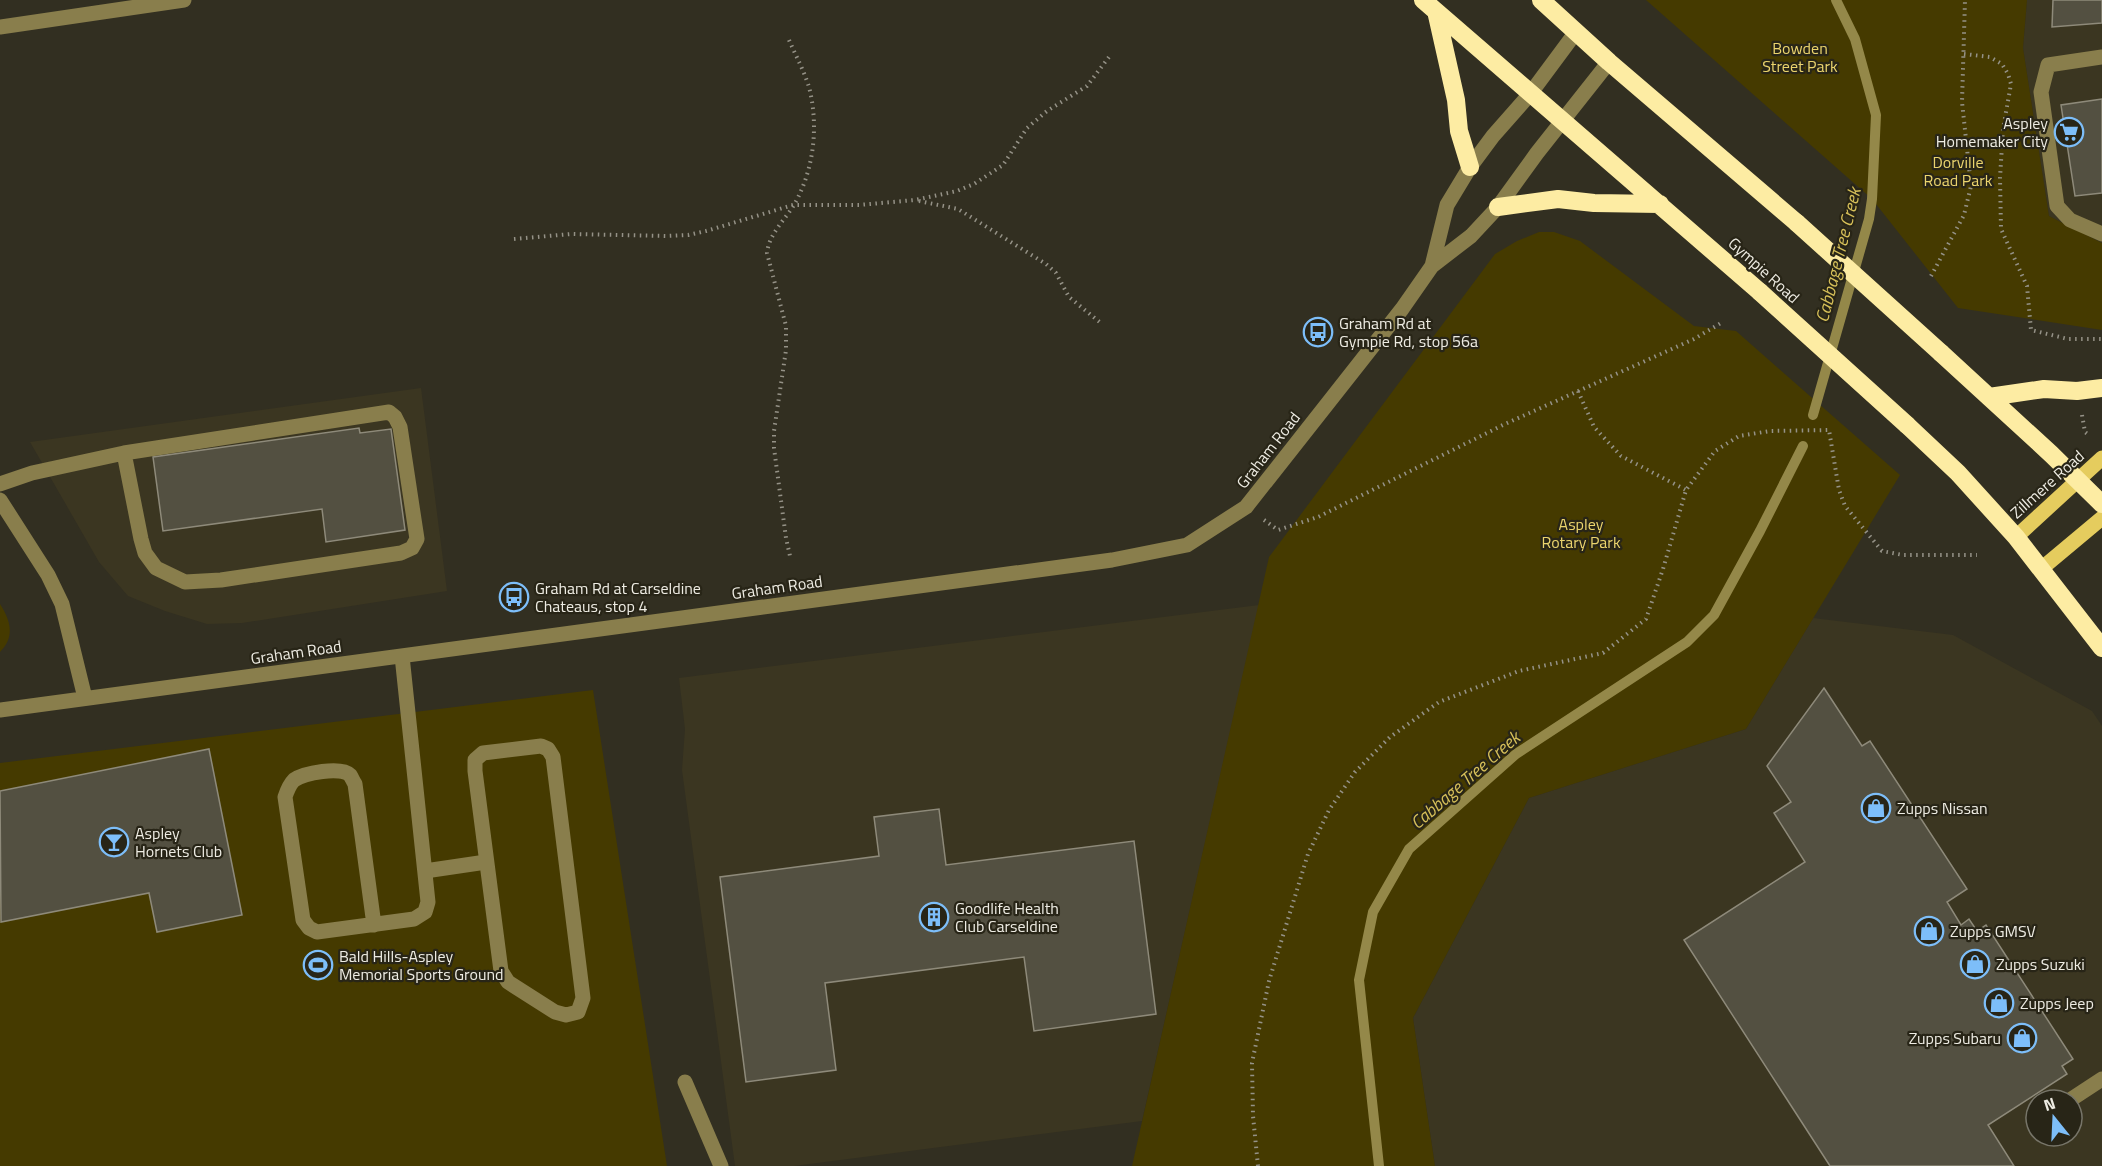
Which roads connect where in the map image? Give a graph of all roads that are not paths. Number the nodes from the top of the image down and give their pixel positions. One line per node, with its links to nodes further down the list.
1 (184, 0): 4 (street)
2 (1541, 0): 5 (highway)
3 (1430, 6): 8 (highway, Gympie Road); 10 (highway)
4 (0, 27)
5 (1576, 32): 7 (highway); 8 (street, Graham Road)
6 (2102, 57): 13 (street)
7 (1608, 62): 9 (street, Graham Road); 16 (highway, bridge)
8 (1530, 94): 9 (highway, Gympie Road); 10 (street, Graham Road)
9 (1562, 120): 11 (highway, Gympie Road); 12 (street, Graham Road)
10 (1470, 167): 14 (street, Graham Road)
11 (1660, 204): 12 (highway); 24 (highway, Gympie Road, bridge)
12 (1498, 207): 14 (street, Graham Road)
13 (2102, 234)
14 (1432, 266): 27 (street, Graham Road)
15 (2102, 388): 16 (highway)
16 (1989, 397): 19 (highway)
17 (124, 453): 17 (street); 20 (street)
18 (2102, 458): 19 (main road, Zillmere Road)
19 (2078, 480): 22 (highway); 24 (main road, Zillmere Road)
20 (0, 484)
21 (0, 500): 28 (street)
22 (2102, 504)
23 (2102, 518): 25 (main road)
24 (2016, 537): 25 (highway, Gympie Road)
25 (2041, 569): 26 (highway, Gympie Road)
26 (2102, 648)
27 (402, 656): 28 (street, Graham Road); 31 (street)
28 (85, 698): 29 (street, Graham Road)
29 (0, 710)
30 (486, 862): 30 (street); 31 (street)
31 (425, 871): 32 (street)
32 (374, 925): 32 (street)
33 (2102, 1078): 35 (street)
34 (685, 1082): 36 (street)
35 (2084, 1090)
36 (721, 1166)

